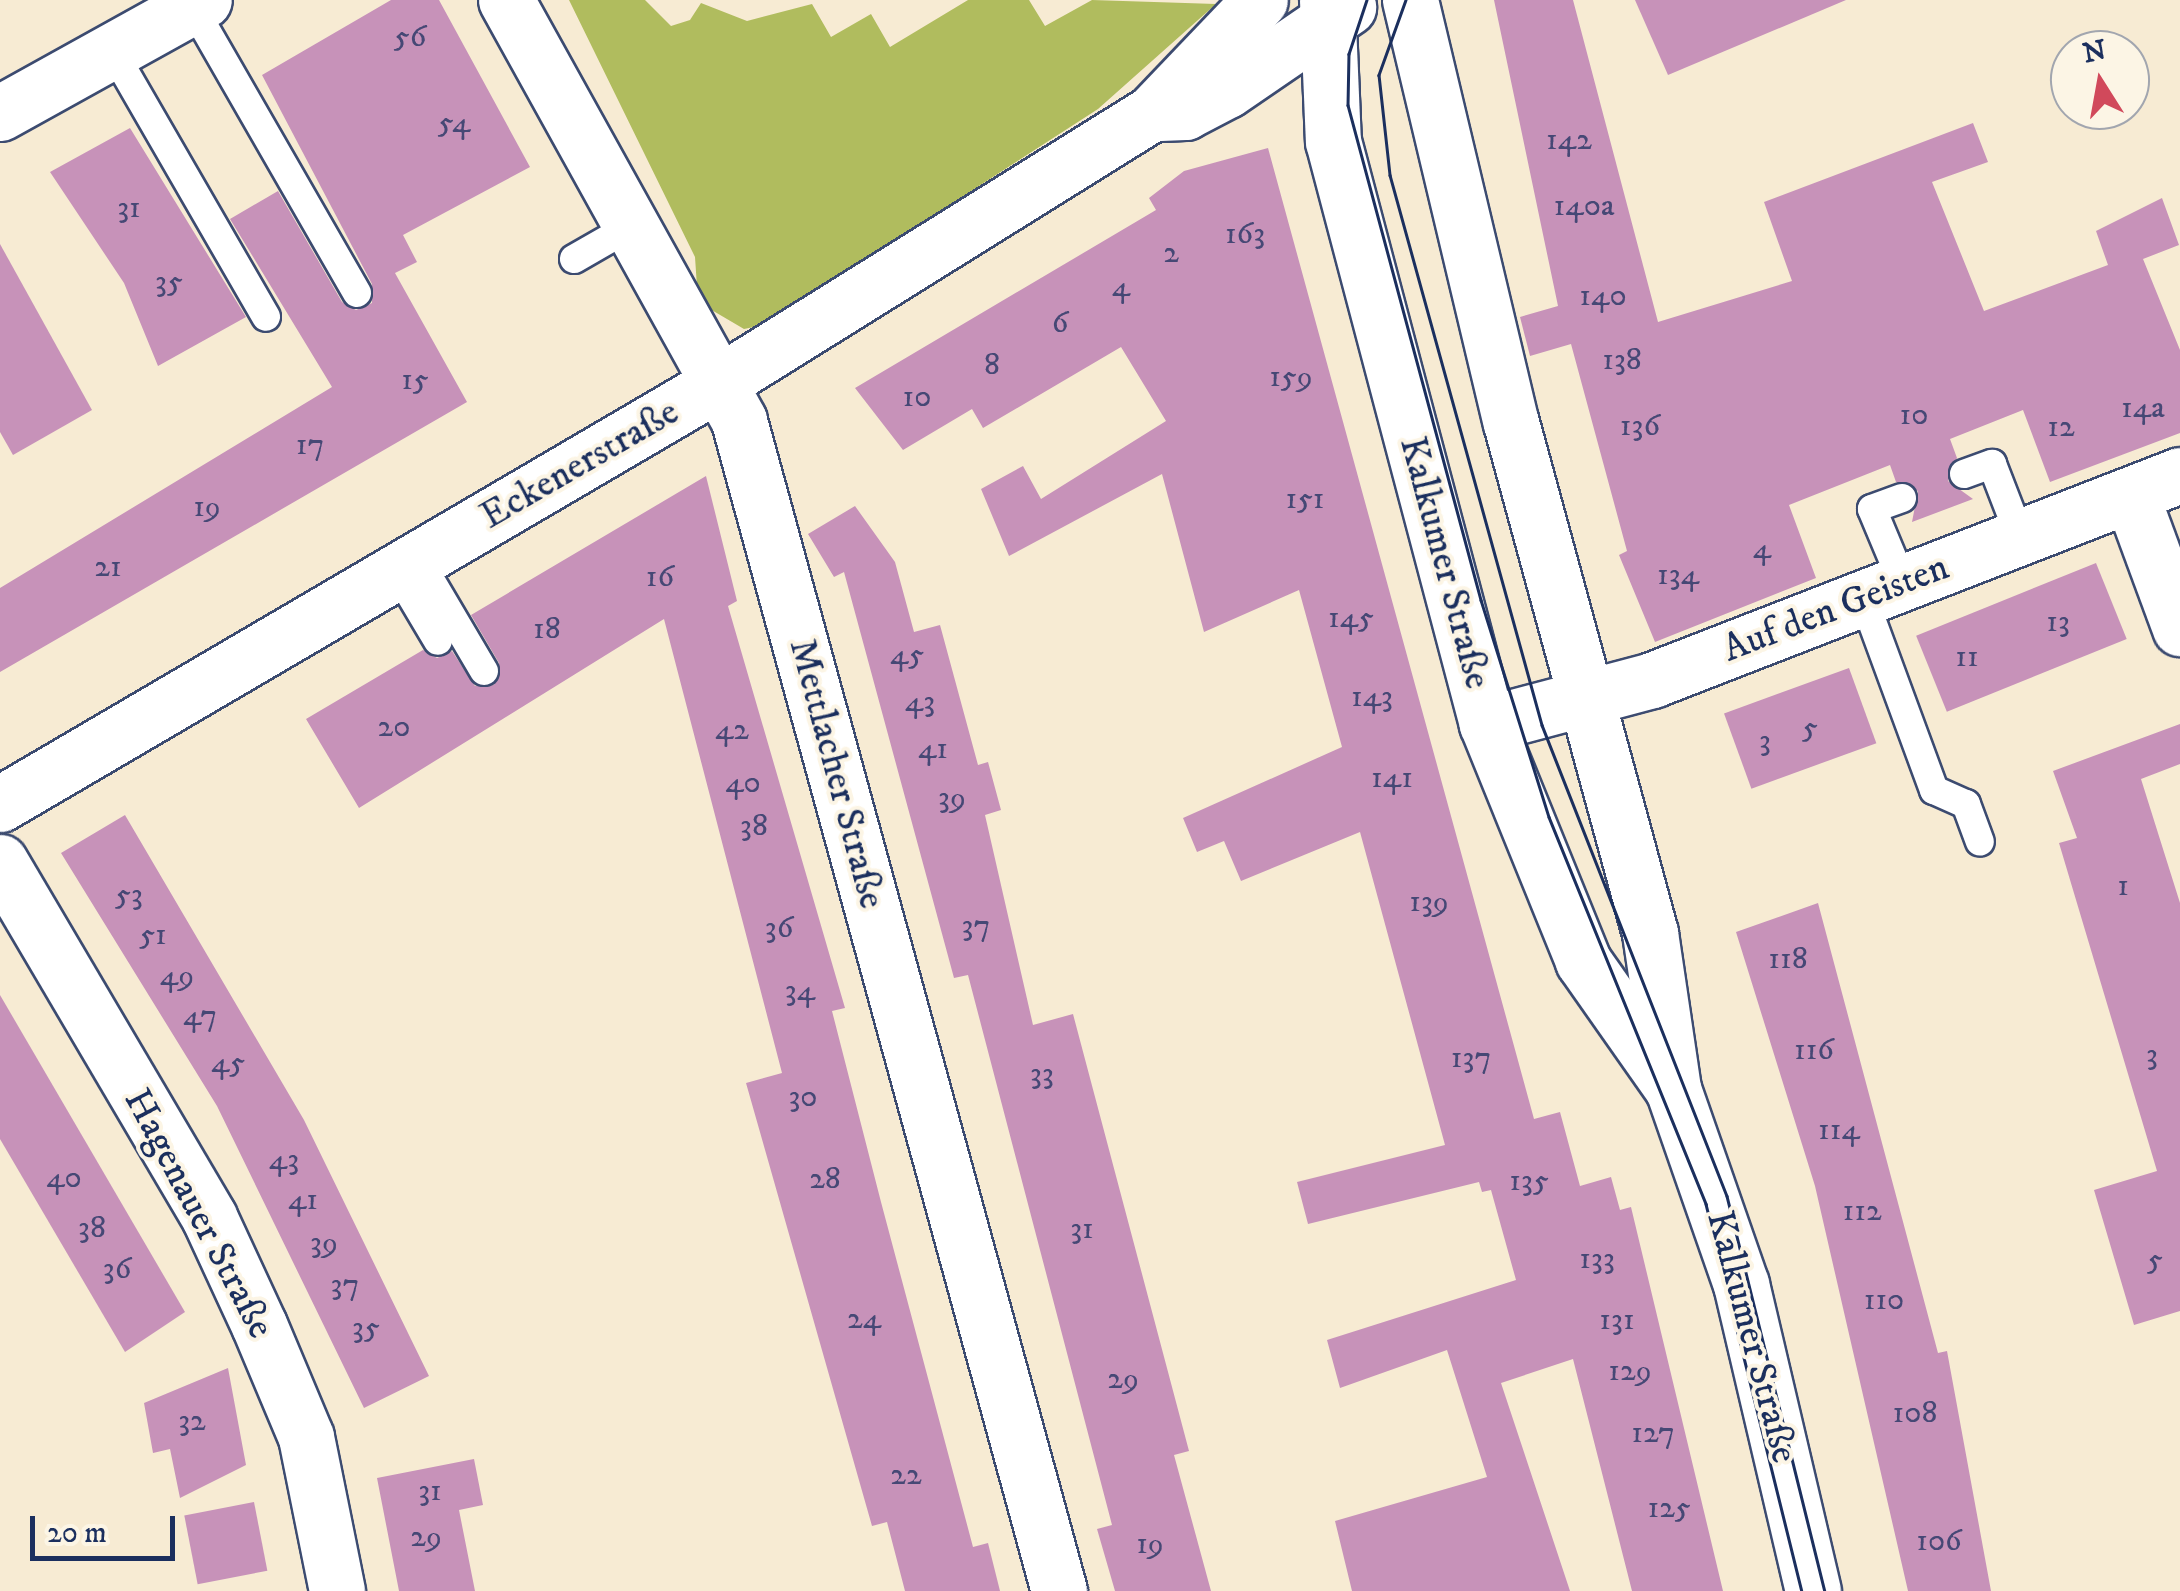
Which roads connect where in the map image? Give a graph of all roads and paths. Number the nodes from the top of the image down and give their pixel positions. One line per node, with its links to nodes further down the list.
1 (506, 0): 11 (street, Mettlacher Straße)
2 (1260, 0): 9 (street, Eckenerstraße)
3 (1410, 0): 25 (street, Kalkumer Straße)
4 (198, 3): 6 (street); 13 (lane)
5 (1338, 7): 7 (street, Eckenerstraße); 10 (street, Kalkumer Straße)
6 (112, 50): 8 (street); 14 (lane)
7 (1263, 68): 9 (street, Eckenerstraße); 10 (street)
8 (0, 113)
9 (1152, 113): 15 (street, Eckenerstraße)
10 (1332, 140): 26 (street, Kalkumer Straße)
11 (628, 228): 12 (lane); 15 (street, Mettlacher Straße)
12 (574, 259)
13 (357, 293)
14 (266, 318)
15 (718, 384): 20 (street, Eckenerstraße); 32 (street, Mettlacher Straße)
16 (1964, 474): 19 (lane)
17 (2156, 485): 19 (street, Auf den Geisten); 22 (street)
18 (1902, 498): 21 (lane)
19 (2021, 539): 21 (street, Auf den Geisten)
20 (408, 565): 23 (lane); 24 (lane); 27 (street, Eckenerstraße)
21 (1883, 590): 25 (street, Auf den Geisten); 28 (lane)
22 (2180, 628)
23 (438, 641)
24 (484, 672)
25 (1590, 701): 26 (street, Auf den Geisten); 30 (street, Kalkumer Straße)
26 (1487, 724): 30 (street, Kalkumer Straße)
27 (0, 804)
28 (1980, 842)
29 (0, 862): 31 (street, Hagenauer Straße)
30 (1673, 1089): 33 (street, Kalkumer Straße)
31 (336, 1591)
32 (1059, 1591)
33 (1813, 1591)

